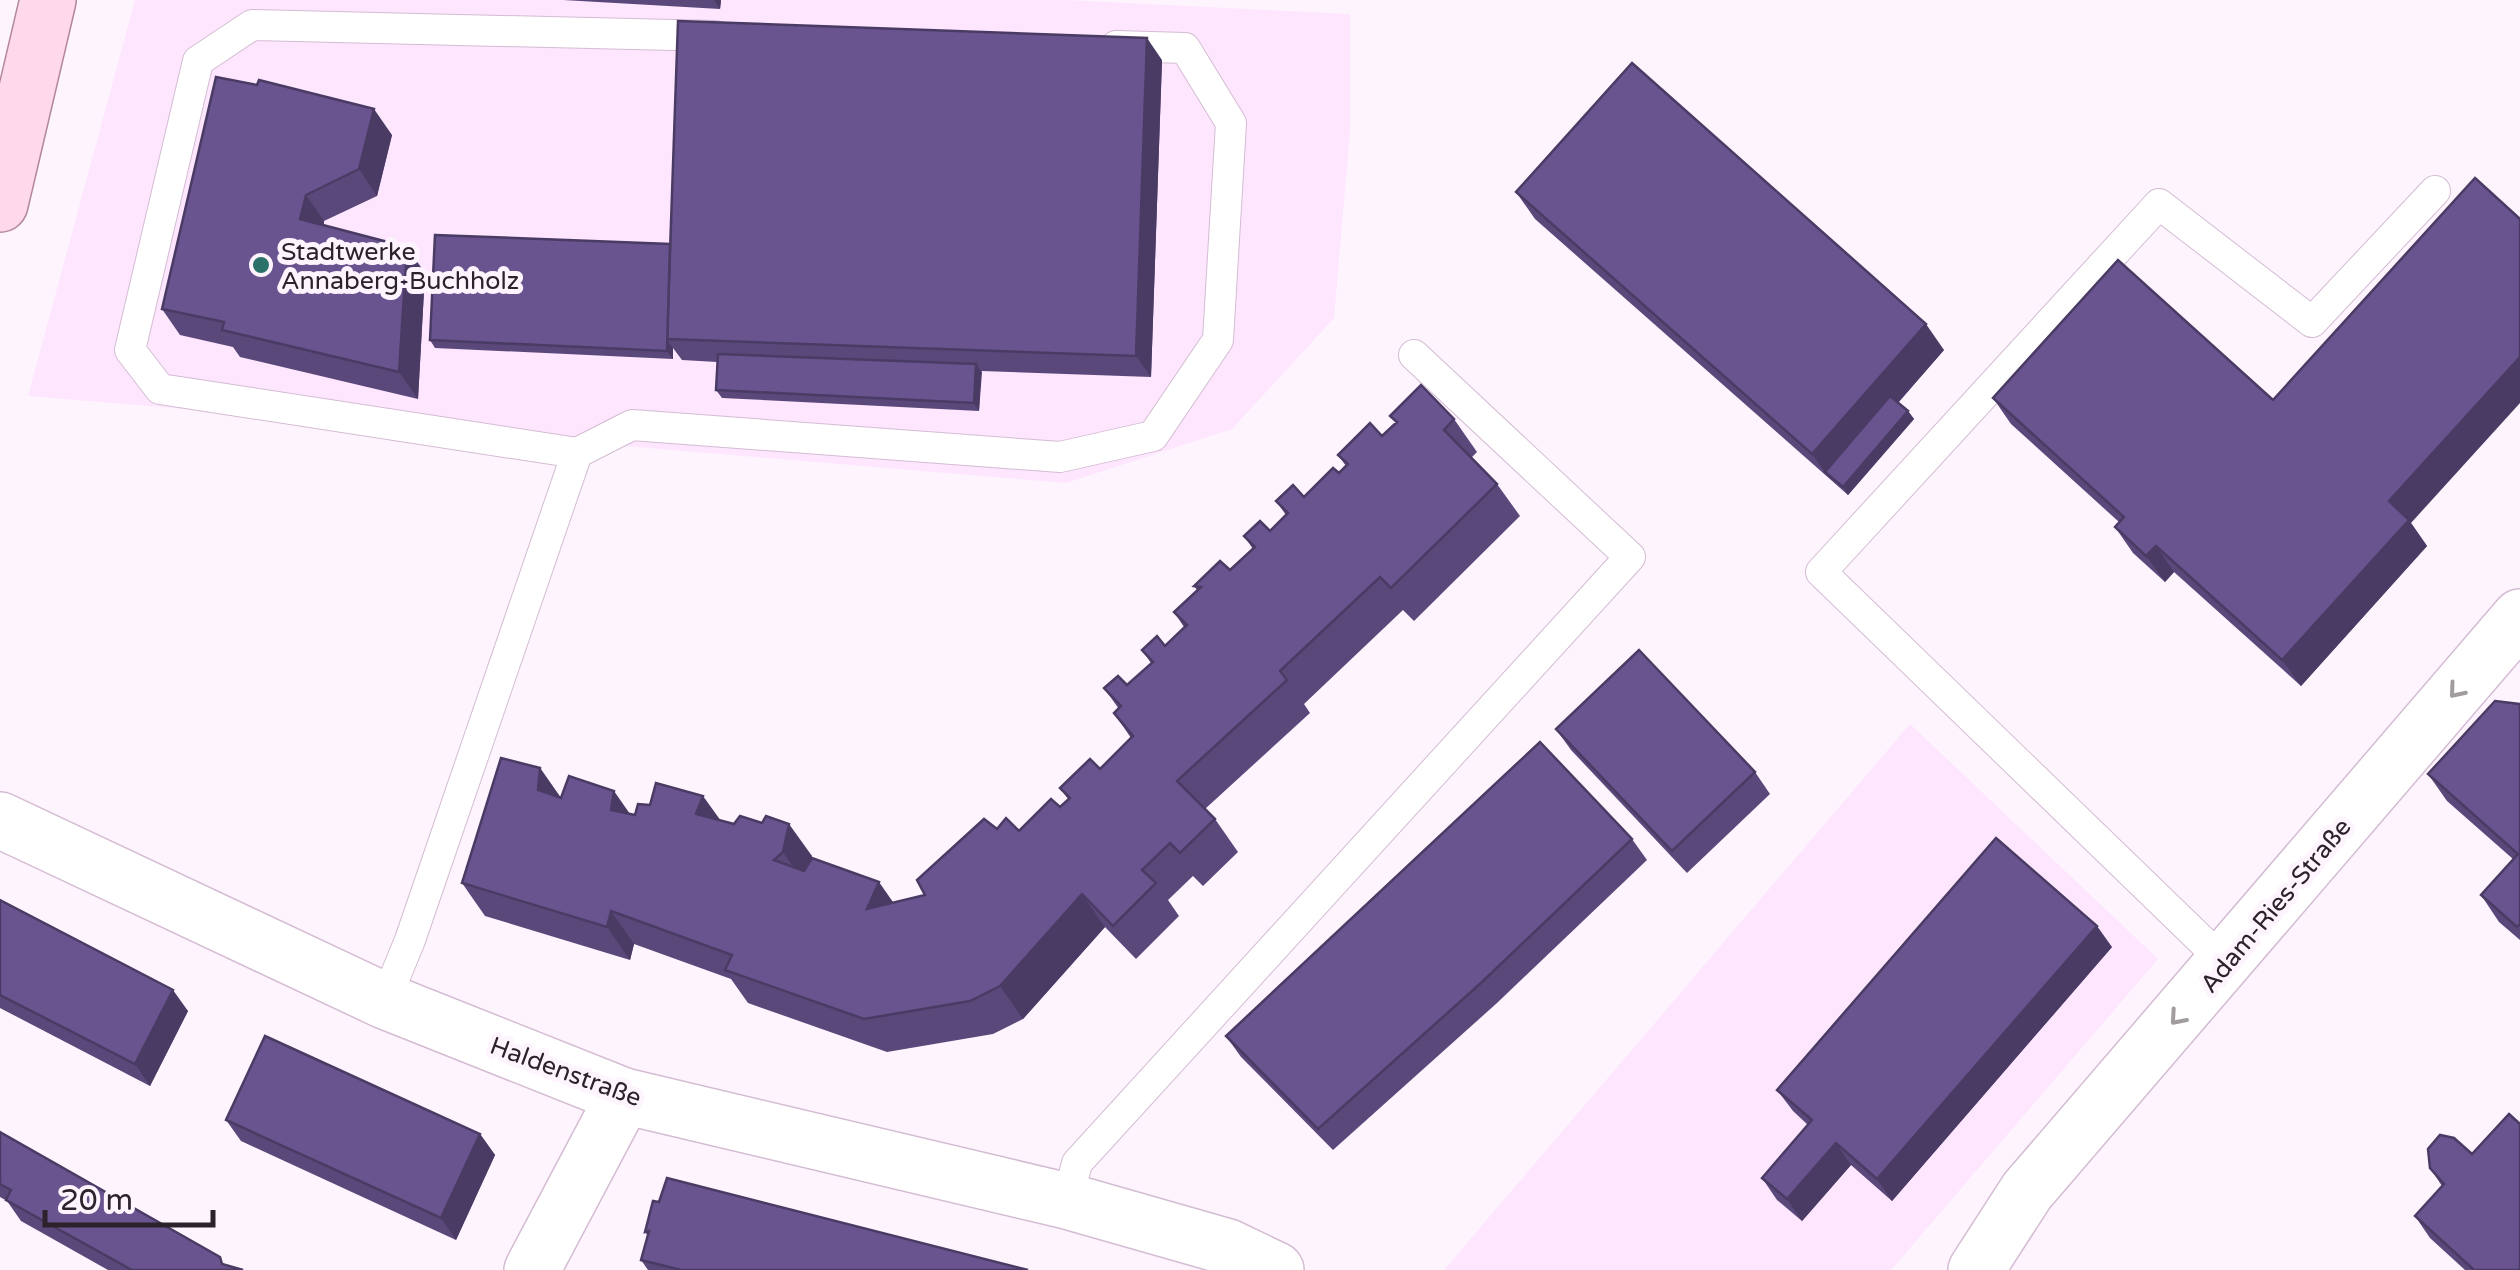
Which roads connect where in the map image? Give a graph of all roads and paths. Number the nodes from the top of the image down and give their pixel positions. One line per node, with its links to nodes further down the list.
1 (48, 0): 5 (main road)
2 (748, 37): 7 (lane)
3 (1086, 45): 7 (lane)
4 (2436, 191): 10 (lane)
5 (0, 204)
6 (1414, 355): 14 (lane)
7 (577, 453): 11 (lane)
8 (2513, 639): 10 (street, Adam-Ries-Straße, one-way to 10)
9 (0, 820): 11 (street, Haldenstraße)
10 (2226, 963): 13 (street, Adam-Ries-Straße, one-way to 13)
11 (385, 1002): 12 (street, Haldenstraße)
12 (624, 1096): 14 (street, Haldenstraße); 15 (street)
13 (2028, 1191): 17 (street, Adam-Ries-Straße); 18 (street, Adam-Ries-Straße)
14 (1067, 1201): 16 (street, Haldenstraße)
15 (532, 1270)
16 (1276, 1270)
17 (1934, 1270)
18 (1976, 1270)

